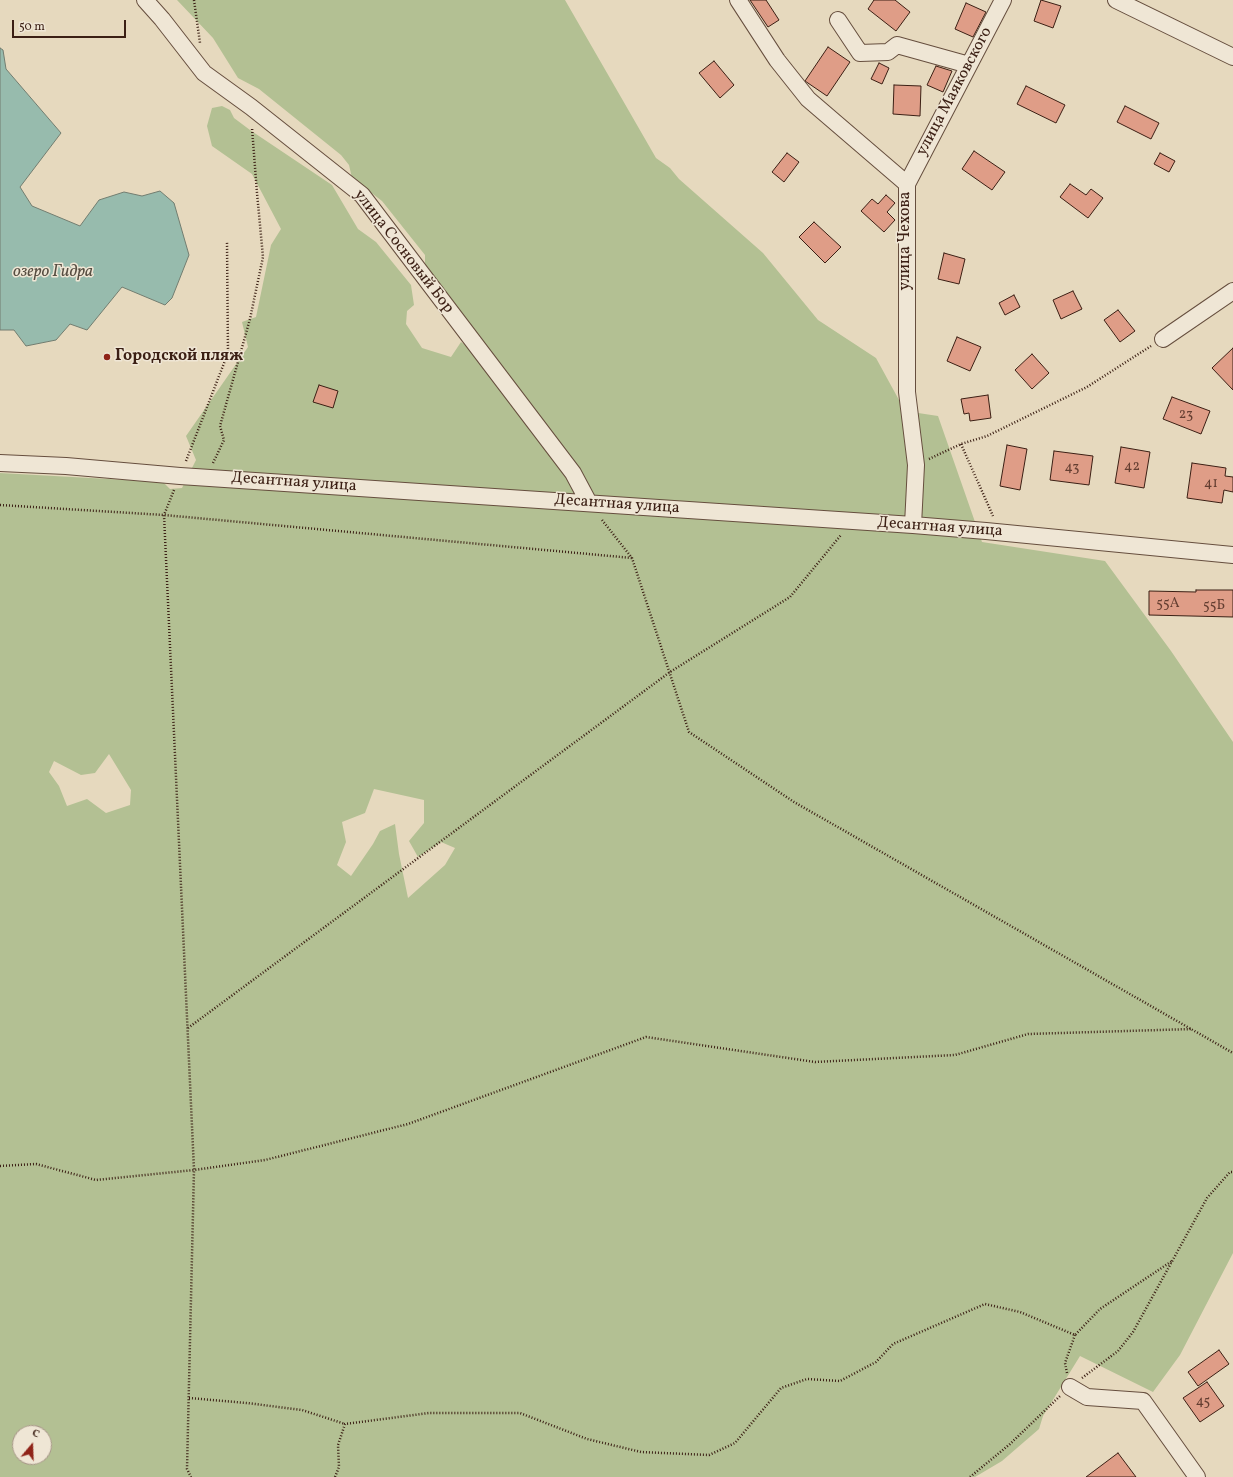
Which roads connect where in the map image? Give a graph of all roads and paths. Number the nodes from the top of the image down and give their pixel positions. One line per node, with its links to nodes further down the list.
1 (145, 0): 10 (street, улица Сосновый Бор)
2 (194, 0): 7 (path)
3 (738, 0): 11 (street, улица Чехова)
4 (1003, 0): 9 (street, улица Маяковского)
5 (1116, 0): 8 (street)
6 (838, 20): 9 (street)
7 (200, 44)
8 (1233, 57)
9 (969, 65): 11 (street, улица Маяковского)
10 (251, 107): 19 (path); 20 (street, улица Сосновый Бор)
11 (907, 184): 17 (street, улица Чехова)
12 (227, 241): 18 (path)
13 (1233, 291): 14 (street)
14 (1163, 339): 15 (path)
15 (961, 444): 17 (path); 25 (path)
16 (0, 463): 18 (street, Десантная улица)
17 (916, 465): 24 (street, улица Чехова)
18 (180, 476): 19 (street, Десантная улица); 22 (path)
19 (206, 478): 20 (street, Десантная улица)
20 (589, 503): 23 (street, Десантная улица); 27 (path)
21 (0, 505): 22 (path)
22 (164, 515): 27 (path); 29 (path)
23 (853, 521): 24 (street, Десантная улица); 28 (path)
24 (913, 525): 25 (street, Десантная улица)
25 (986, 531): 26 (street, Десантная улица)
26 (1233, 555)
27 (632, 558): 28 (path)
28 (670, 672): 29 (path); 30 (path)
29 (188, 1028): 33 (path)
30 (1192, 1029): 31 (path); 33 (path)
31 (1233, 1053)
32 (0, 1166): 33 (path)
33 (194, 1170): 38 (path)
34 (1233, 1172): 35 (path)
35 (1172, 1261): 36 (path); 37 (path)
36 (1075, 1335): 37 (path); 39 (path)
37 (1070, 1387): 42 (path); 43 (street)
38 (189, 1398): 39 (path); 40 (path)
39 (346, 1424): 41 (path)
40 (190, 1477)
41 (335, 1477)
42 (970, 1477)
43 (1197, 1477)

